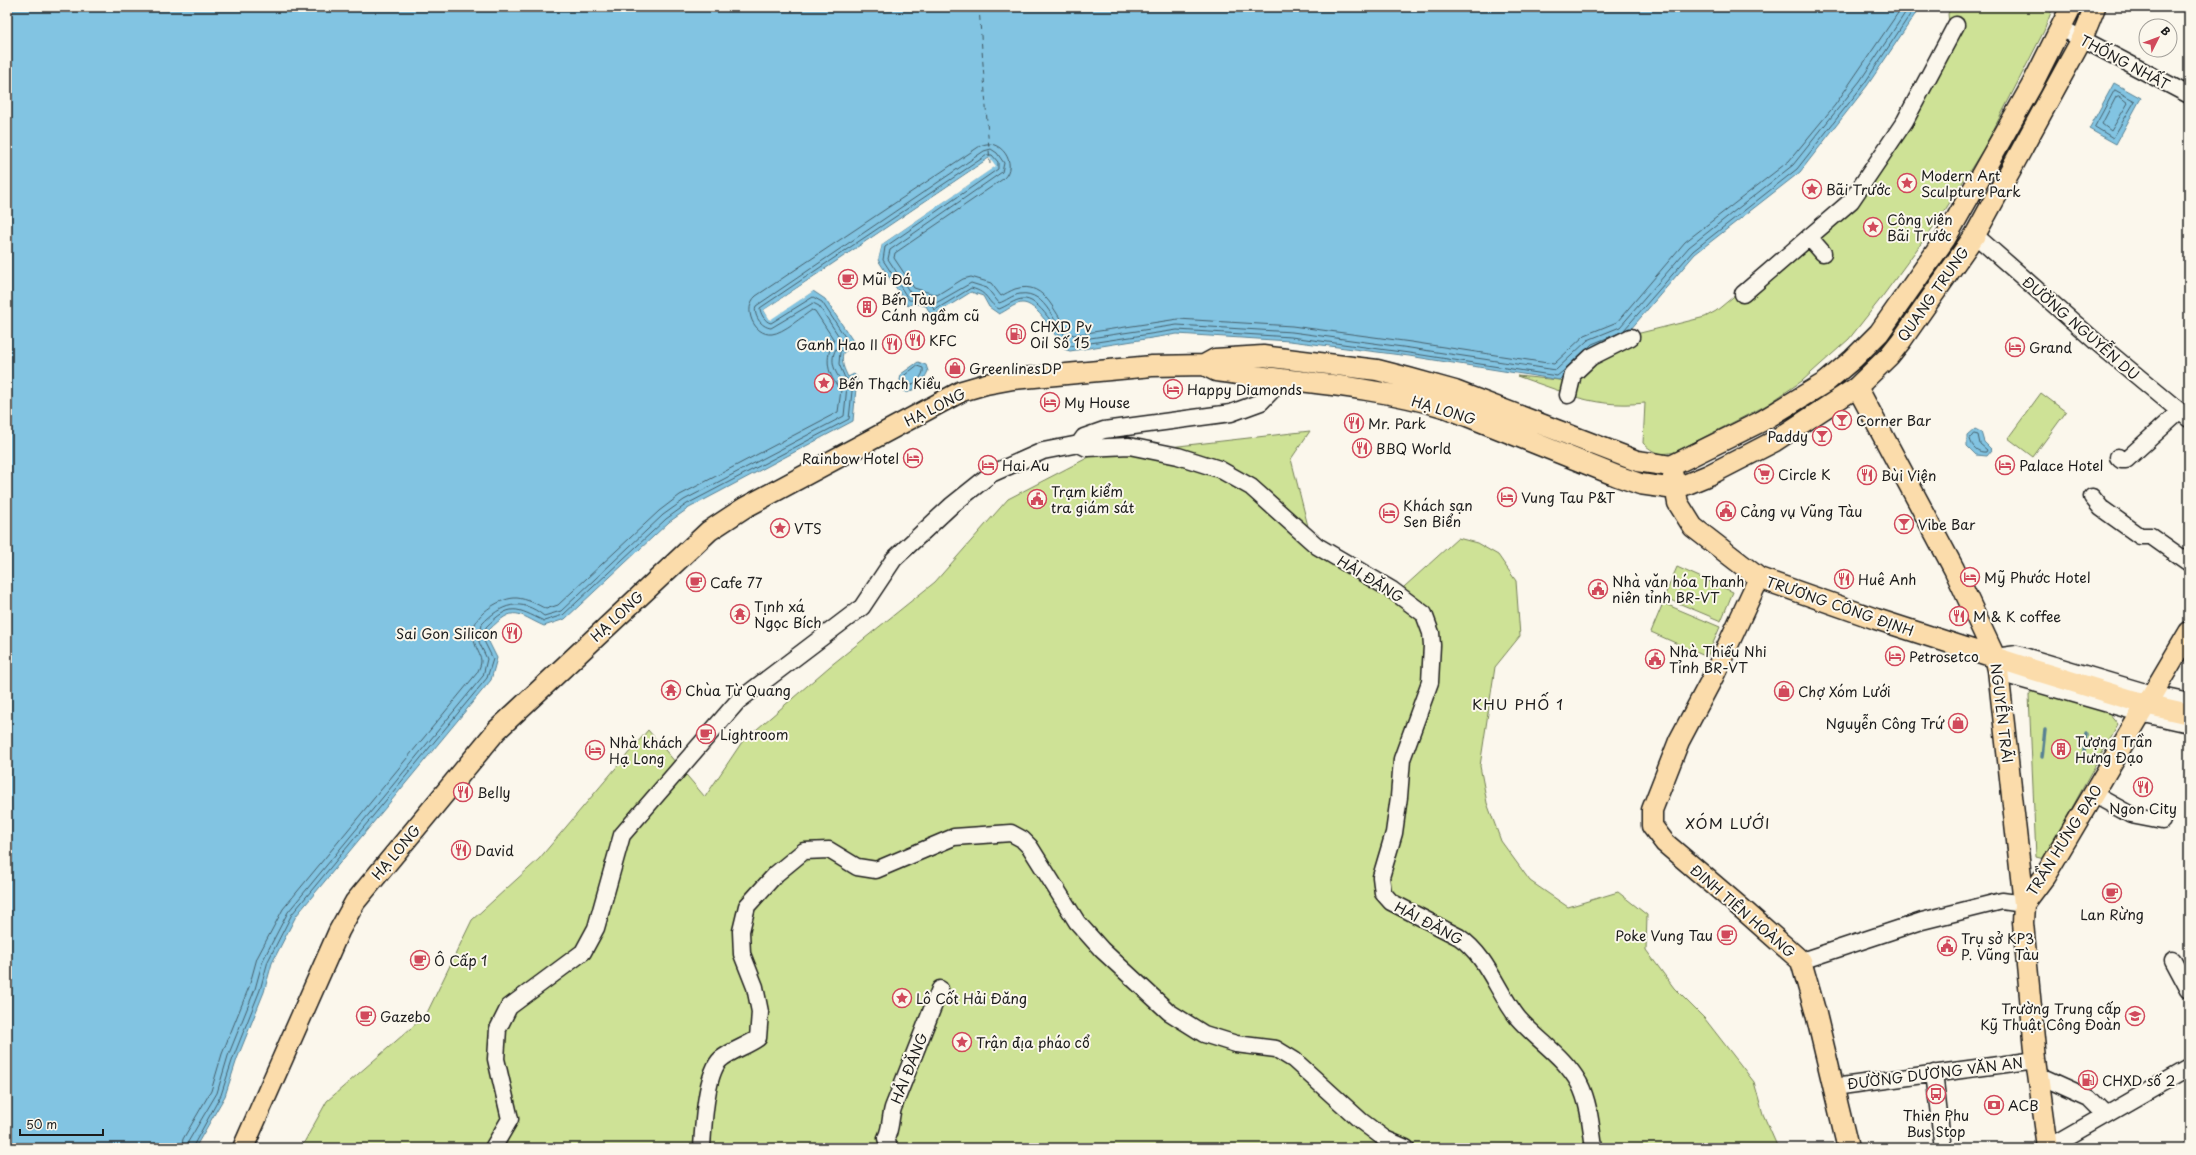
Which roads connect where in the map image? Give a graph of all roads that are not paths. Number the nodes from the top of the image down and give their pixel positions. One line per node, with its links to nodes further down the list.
1 (2071, 7): 4 (main road, QUANG TRUNG)
2 (2095, 7): 5 (main road, QUANG TRUNG)
3 (1956, 25): 8 (street)
4 (2061, 28): 5 (street, THỐNG NHẤT); 21 (main road, QUANG TRUNG)
5 (2082, 39): 6 (street, THỐNG NHẤT); 7 (main road, QUANG TRUNG)
6 (2189, 95)
7 (1975, 234): 15 (main road, QUANG TRUNG); 18 (street, ĐƯỜNG NGUYỄN DU)
8 (1809, 237): 9 (street); 10 (street)
9 (1823, 253)
10 (1743, 294)
11 (1631, 337): 16 (street)
12 (1287, 359): 13 (main road, HẠ LONG); 14 (main road); 17 (main road, HẠ LONG)
13 (1204, 365): 14 (main road, HẠ LONG); 44 (main road, HẠ LONG)
14 (1283, 379): 17 (main road, HẠ LONG); 19 (street)
15 (1857, 387): 22 (main road, QUANG TRUNG); 27 (main road, NGUYỄN TRÃI)
16 (1568, 394)
17 (1436, 396): 21 (main road, HẠ LONG); 22 (main road, HẠ LONG)
18 (2184, 415): 20 (street)
19 (1079, 444): 45 (street); 49 (street, HẢI ĐĂNG)
20 (2118, 457)
21 (1671, 466): 22 (main road, TRƯƠNG CÔNG ĐỊNH)
22 (1675, 489): 25 (main road, TRƯƠNG CÔNG ĐỊNH)
23 (2092, 497): 24 (street)
24 (2189, 563)
25 (1758, 578): 27 (main road, TRƯƠNG CÔNG ĐỊNH); 36 (main road, ĐINH TIÊN HOÀNG)
26 (2189, 632): 29 (main road, TRẦN HƯNG ĐẠO)
27 (1995, 657): 29 (main road, TRƯƠNG CÔNG ĐỊNH); 34 (main road, NGUYỄN TRÃI)
28 (2189, 702): 29 (street, TRƯƠNG CÔNG ĐỊNH)
29 (2146, 704): 30 (main road, TRƯƠNG CÔNG ĐỊNH); 31 (street, TRƯƠNG CÔNG ĐỊNH); 32 (main road, TRẦN HƯNG ĐẠO)
30 (2189, 714)
31 (2189, 724)
32 (2093, 794): 33 (street); 34 (main road, TRẦN HƯNG ĐẠO)
33 (2162, 822)
34 (2024, 904): 36 (street); 40 (main road, NGUYỄN TRÃI)
35 (2173, 960): 38 (street)
36 (1801, 961): 42 (main road, ĐINH TIÊN HOÀNG)
37 (940, 989): 47 (street, HẢI ĐĂNG)
38 (2189, 990)
39 (2189, 1067): 43 (street)
40 (2037, 1068): 41 (street, ĐƯỜNG DƯƠNG VĂN AN); 43 (street); 52 (main road, NGUYỄN TRÃI)
41 (1934, 1073): 42 (street, ĐƯỜNG DƯƠNG VĂN AN); 51 (street)
42 (1834, 1086): 50 (main road, ĐINH TIÊN HOÀNG)
43 (2105, 1114): 52 (street)
44 (243, 1148)
45 (493, 1148)
46 (702, 1148): 48 (street)
47 (889, 1148)
48 (1406, 1148)
49 (1594, 1148)
50 (1848, 1148)
51 (1943, 1148)
52 (2048, 1148)

